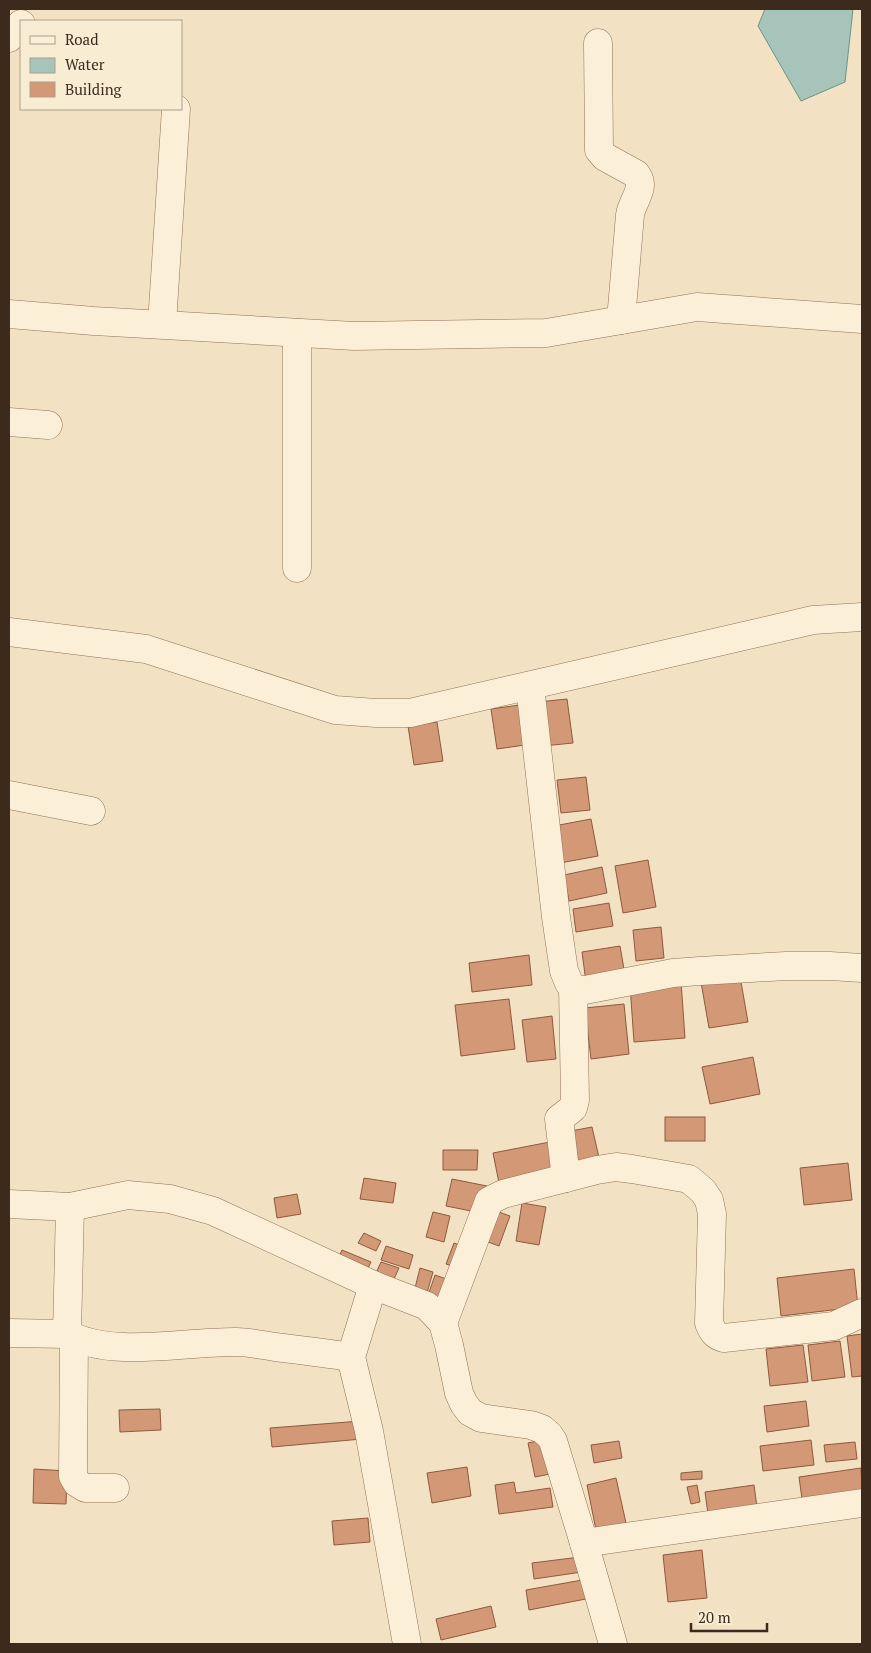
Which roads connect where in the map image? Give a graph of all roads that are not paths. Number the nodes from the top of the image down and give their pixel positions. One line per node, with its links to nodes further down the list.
1 (36, 9): 2 (street)
2 (25, 20)
3 (20, 25): 4 (street)
4 (9, 38)
5 (598, 43): 9 (street)
6 (176, 110): 10 (street)
7 (9, 314): 10 (street)
8 (862, 318): 9 (street)
9 (621, 320): 11 (street)
10 (162, 324): 11 (street)
11 (297, 332): 14 (street)
12 (9, 422): 13 (street)
13 (48, 425)
14 (297, 568)
15 (862, 617): 17 (street)
16 (9, 632): 17 (street)
17 (530, 686): 21 (street)
18 (9, 795): 19 (street)
19 (91, 811)
20 (862, 968): 21 (street)
21 (573, 987): 22 (street)
22 (566, 1178): 26 (street); 27 (street)
23 (9, 1204): 24 (street)
24 (70, 1207): 25 (street); 29 (street)
25 (373, 1285): 27 (street); 30 (street)
26 (862, 1314)
27 (443, 1324): 33 (street)
28 (9, 1333): 29 (street)
29 (70, 1336): 30 (street); 31 (street)
30 (351, 1356): 34 (street)
31 (115, 1488)
32 (862, 1504): 33 (street)
33 (584, 1543): 35 (street)
34 (407, 1644)
35 (613, 1644)

